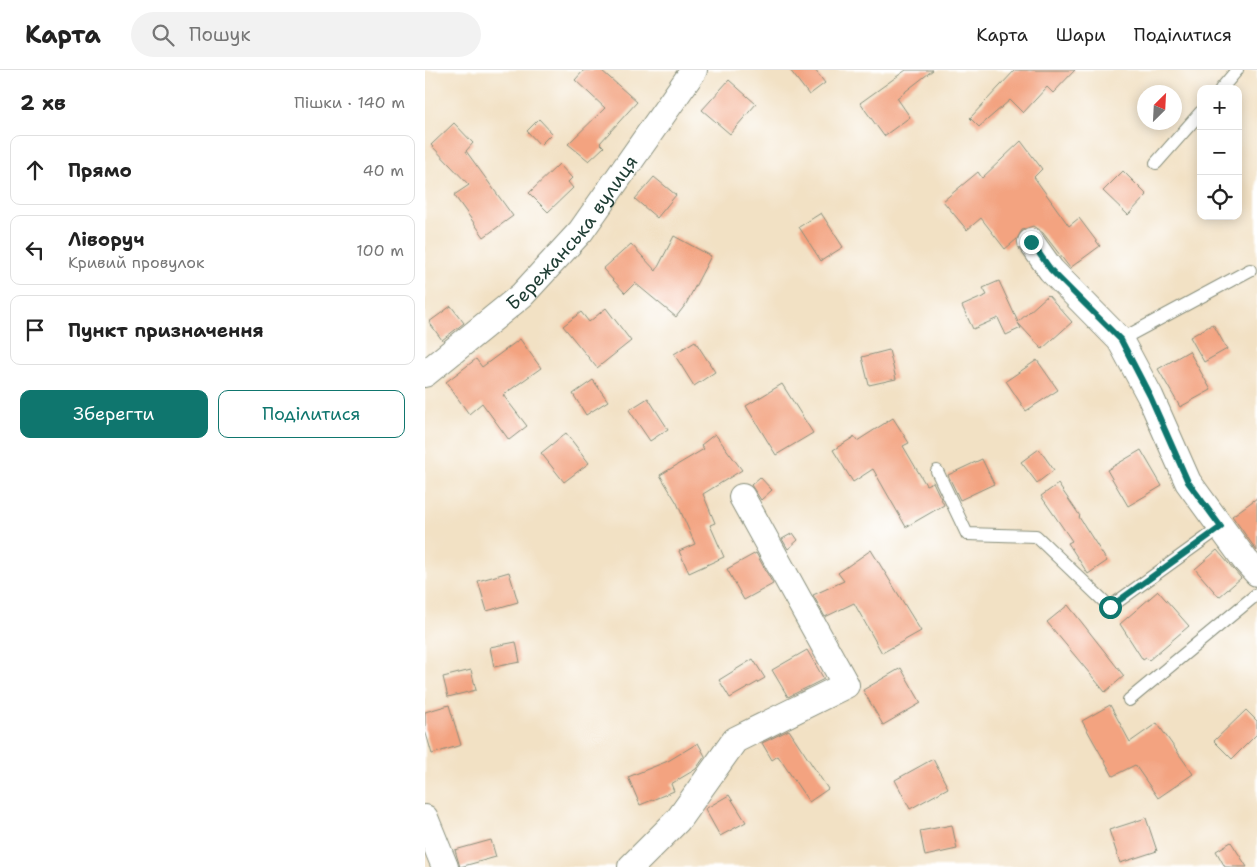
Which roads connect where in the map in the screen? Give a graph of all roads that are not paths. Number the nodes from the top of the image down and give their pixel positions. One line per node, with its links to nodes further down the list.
1 (694, 70): 9 (street, Бережанська вулиця)
2 (1237, 70): 3 (lane)
3 (1224, 85)
4 (1197, 117): 5 (lane)
5 (1156, 163)
6 (1031, 242): 8 (street)
7 (1250, 270): 8 (lane)
8 (1121, 340): 12 (street)
9 (425, 374)
10 (937, 471): 12 (lane)
11 (742, 498): 18 (street)
12 (1221, 527): 13 (street)
13 (1257, 573)
14 (1257, 594): 15 (lane)
15 (1129, 700)
16 (425, 818): 17 (street)
17 (445, 867)
18 (631, 867)

